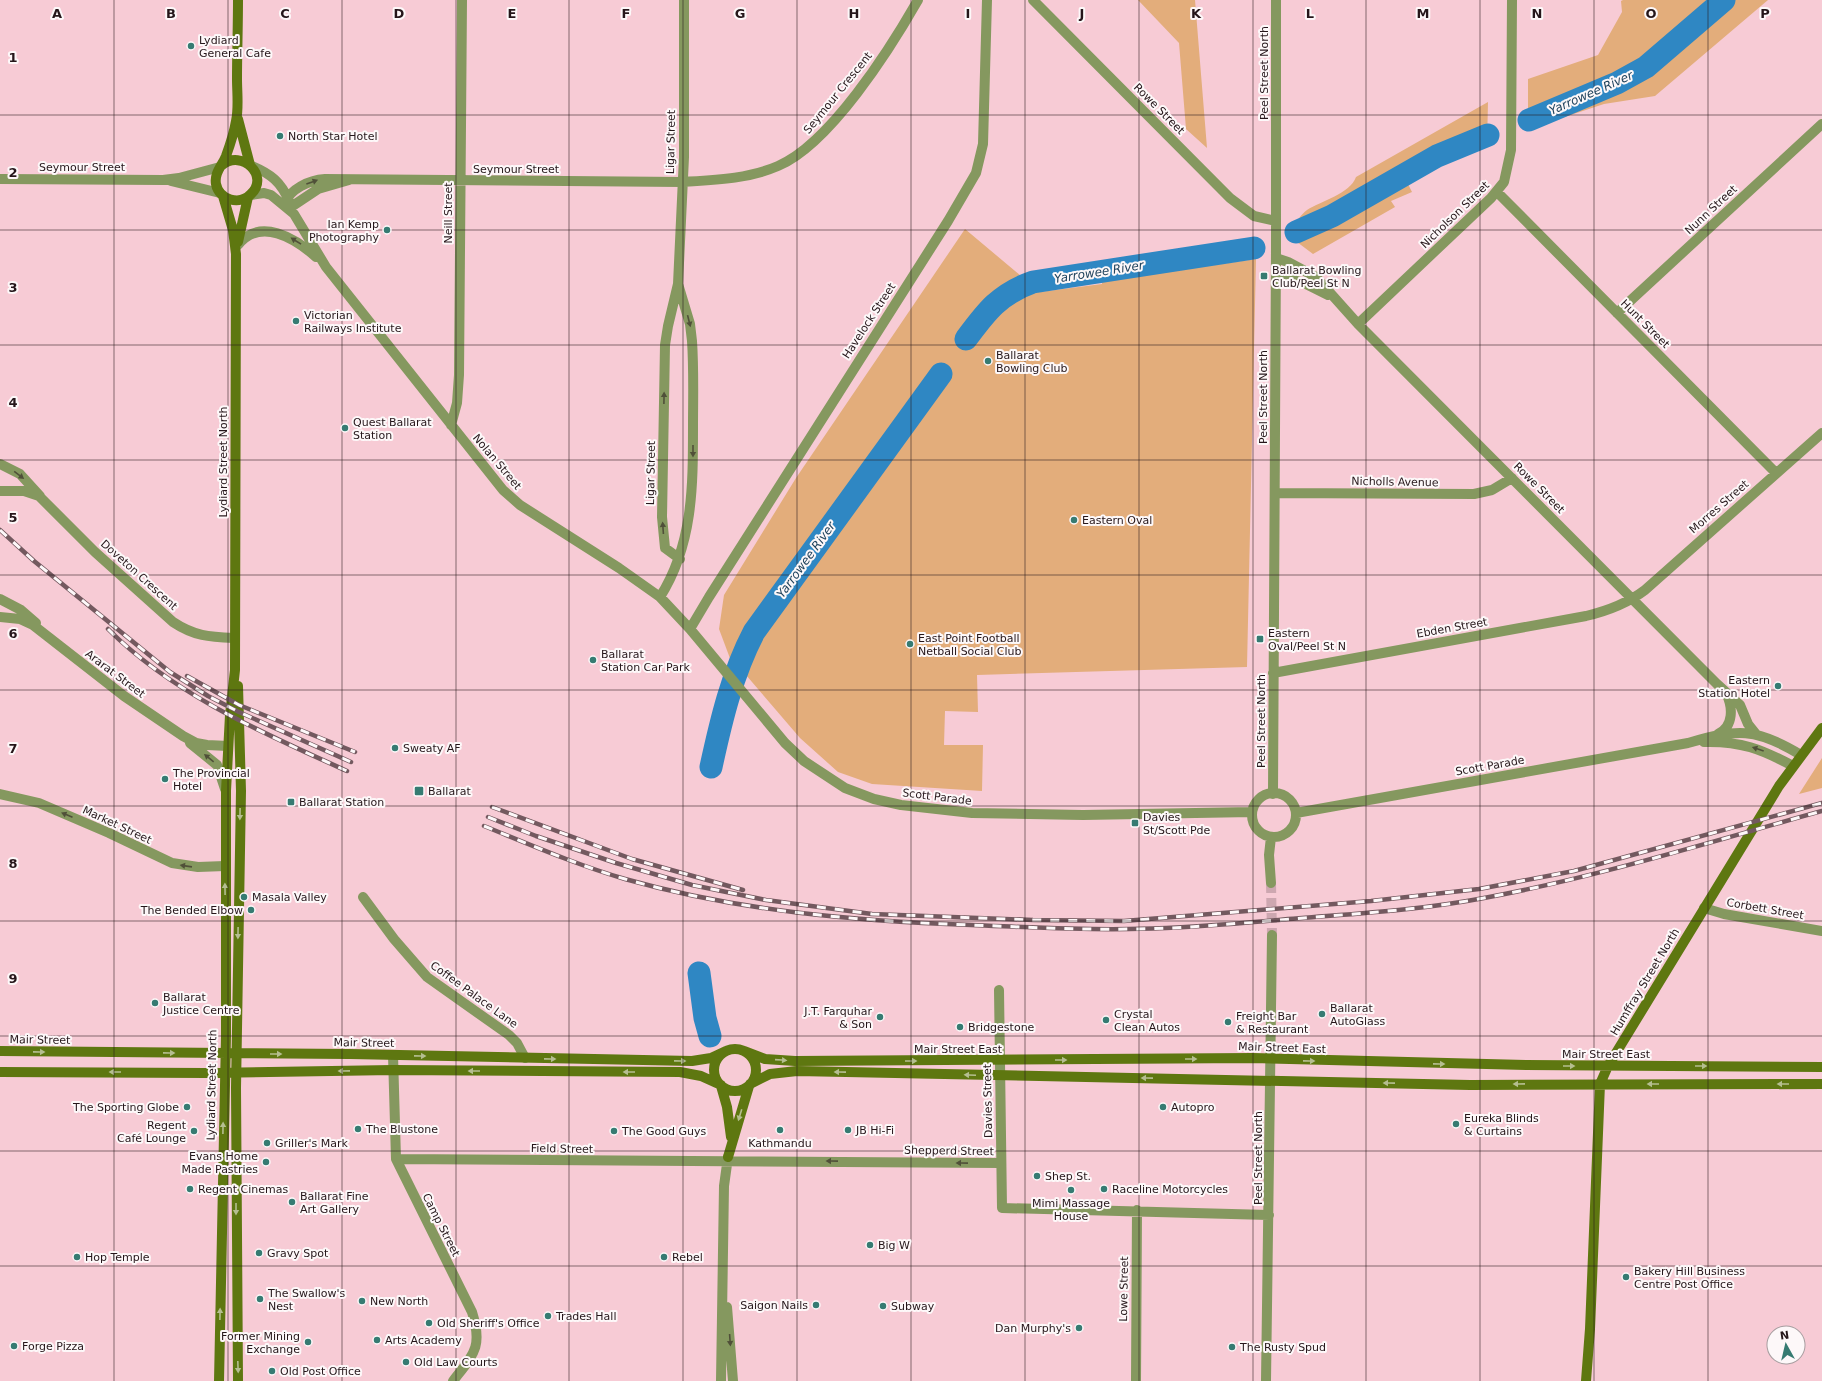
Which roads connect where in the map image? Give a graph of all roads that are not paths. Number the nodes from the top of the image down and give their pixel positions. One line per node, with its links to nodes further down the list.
1 (238, 0): 9 (main road)
2 (462, 0): 15 (street, Neill Street)
3 (684, 0): 16 (street, Ligar Street)
4 (918, 0): 16 (street, Seymour Crescent)
5 (987, 0): 43 (street, Havelock Street)
6 (1033, 0): 21 (street, Rowe Street)
7 (1276, 0): 21 (street, Peel Street North)
8 (1512, 0): 17 (street, Nicholson Street)
9 (237, 113): 11 (main road); 12 (main road)
10 (1822, 124): 28 (street, Nunn Street)
11 (221, 166): 12 (main road); 14 (street, Seymour Street); 18 (main road)
12 (251, 166): 19 (main road); 20 (street, Nolan Street)
13 (0, 179): 14 (street, Seymour Street)
14 (163, 180): 18 (street, Seymour Street)
15 (460, 180): 16 (street, Seymour Street); 20 (street, Seymour Street); 30 (street, Neill Street)
16 (682, 182): 26 (street, Ligar Street)
17 (1497, 192): 28 (street, Hunt Street); 29 (street, Nicholson Street)
18 (222, 195): 19 (main road); 22 (main road, Lydiard Street North)
19 (249, 196): 20 (street, Nolan Street); 22 (main road, Lydiard Street North)
20 (289, 205): 24 (street, Nolan Street)
21 (1276, 226): 23 (street, Peel Street North)
22 (237, 250): 24 (street, Nolan Street, one-way to 22); 45 (main road, Lydiard Street North)
23 (1276, 254): 25 (street, Peel Street North); 27 (street, Rowe Street)
24 (326, 267): 30 (street, Nolan Street)
25 (1276, 274): 27 (street, Rowe Street); 36 (street, Peel Street North)
26 (678, 284): 38 (street, Ligar Street, one-way to 38); 38 (street, Ligar Street, one-way to 26)
27 (1336, 301): 29 (street, Rowe Street)
28 (1617, 312): 33 (street, Hunt Street)
29 (1358, 324): 34 (street, Rowe Street)
30 (451, 425): 39 (street, Nolan Street)
31 (1822, 433): 33 (street, Morres Street)
32 (0, 464): 37 (street, Doveton Crescent, one-way to 37)
33 (1776, 473): 41 (street, Morres Street)
34 (1512, 478): 36 (street, Nicholls Avenue); 41 (street, Rowe Street)
35 (0, 491): 37 (street, Doveton Crescent)
36 (1274, 493): 47 (street, Peel Street North)
37 (44, 500): 45 (street, Doveton Crescent)
38 (680, 559): 39 (street, Ligar Street)
39 (660, 597): 43 (street, Nolan Street)
40 (0, 599): 44 (street, Ararat Street)
41 (1632, 599): 47 (street, Ebden Street); 48 (street, Rowe Street)
42 (0, 617): 44 (street, Ararat Street)
43 (690, 629): 61 (street, Scott Parade)
44 (43, 633): 50 (street, Ararat Street)
45 (234, 638): 46 (main road, Lydiard Street North)
46 (234, 670): 54 (main road, Lydiard Street North); 55 (main road, Lydiard Street North)
47 (1273, 673): 60 (street, Peel Street North)
48 (1726, 693): 51 (street); 52 (street, Rowe Street)
49 (1822, 728): 56 (main road, Humffray Street North)
50 (175, 730): 54 (street, Ararat Street); 58 (street, Ararat Street, one-way to 50)
51 (1718, 734): 52 (street, Scott Parade); 53 (street, Scott Parade)
52 (1756, 734): 56 (street, Scott Parade)
53 (1688, 743): 57 (street, Scott Parade, one-way to 53); 62 (street, Scott Parade)
54 (228, 746): 55 (main road); 58 (main road, Lydiard Street North)
55 (240, 747): 65 (main road, Lydiard Street North, one-way to 65)
56 (1801, 755): 57 (main road, Humffray Street North)
57 (1793, 766): 68 (main road, Humffray Street North)
58 (226, 791): 64 (main road, Lydiard Street North)
59 (0, 794): 64 (street, Market Street, one-way to 59)
60 (1273, 794): 61 (street); 62 (street)
61 (1252, 812): 63 (street)
62 (1296, 812): 63 (street)
63 (1271, 837): 66 (street)
64 (225, 866): 65 (main road); 75 (main road, Lydiard Street North, one-way to 64)
65 (239, 866): 76 (main road, Lydiard Street North, one-way to 76)
66 (1271, 883)
67 (363, 897): 78 (street, Coffee Palace Lane)
68 (1704, 908): 69 (street, Corbett Street); 81 (main road, Humffray Street North)
69 (1822, 931)
70 (1272, 934): 79 (street, Peel Street North)
71 (999, 990): 80 (street, Davies Street)
72 (0, 1051): 75 (main road, Mair Street, one-way to 75)
73 (726, 1051): 74 (main road); 78 (main road, Mair Street, one-way to 73); 92 (main road)
74 (744, 1051): 80 (main road, Mair Street East, one-way to 80); 91 (main road)
75 (225, 1054): 76 (main road, Mair Street); 85 (main road, Lydiard Street North)
76 (237, 1054): 77 (main road, Mair Street, one-way to 77); 86 (main road, Lydiard Street North)
77 (393, 1055): 78 (main road, Mair Street, one-way to 78); 83 (street, Camp Street)
78 (525, 1058)
79 (1270, 1059): 80 (main road, Mair Street East, one-way to 79); 81 (main road, Mair Street East, one-way to 81); 88 (street, Peel Street North)
80 (1000, 1061): 87 (street, Davies Street)
81 (1608, 1066): 82 (main road, Mair Street East, one-way to 82); 89 (main road, Humffray Street North)
82 (1822, 1067)
83 (393, 1070): 86 (main road, one-way to 86); 92 (main road, one-way to 83); 94 (street, Camp Street)
84 (0, 1072): 85 (main road, one-way to 84)
85 (224, 1072): 86 (main road); 102 (main road, Lydiard Street North, one-way to 85)
86 (236, 1072): 103 (main road, Lydiard Street North, one-way to 103)
87 (1000, 1076): 88 (main road, one-way to 87); 91 (main road, one-way to 91); 96 (street, Davies Street)
88 (1270, 1080): 89 (main road, one-way to 88); 98 (street, Peel Street North)
89 (1600, 1084): 90 (main road, one-way to 89); 100 (main road, Humffray Street North)
90 (1822, 1084)
91 (750, 1085): 92 (main road); 93 (main road, one-way to 93)
92 (721, 1086): 93 (main road)
93 (731, 1144): 95 (main road)
94 (396, 1159): 95 (street, Field Street); 104 (street, Camp Street)
95 (728, 1160): 96 (street, Shepperd Street, one-way to 95); 99 (street)
96 (1001, 1164): 97 (street, Shepperd Street)
97 (1137, 1210): 98 (street, Shepperd Street); 101 (street, Lowe Street)
98 (1269, 1215): 109 (street, Peel Street North)
99 (724, 1288): 105 (street); 106 (street, one-way to 106)
100 (1589, 1354): 110 (main road); 111 (main road, Humffray Street North); 112 (main road, Humffray Street North)
101 (1135, 1367): 107 (street, Lowe Street); 108 (street, Lowe Street)
102 (219, 1381)
103 (238, 1381)
104 (453, 1381)
105 (721, 1381)
106 (733, 1381)
107 (1136, 1381)
108 (1140, 1381)
109 (1266, 1381)
110 (1581, 1381)
111 (1586, 1381)
112 (1590, 1381)

